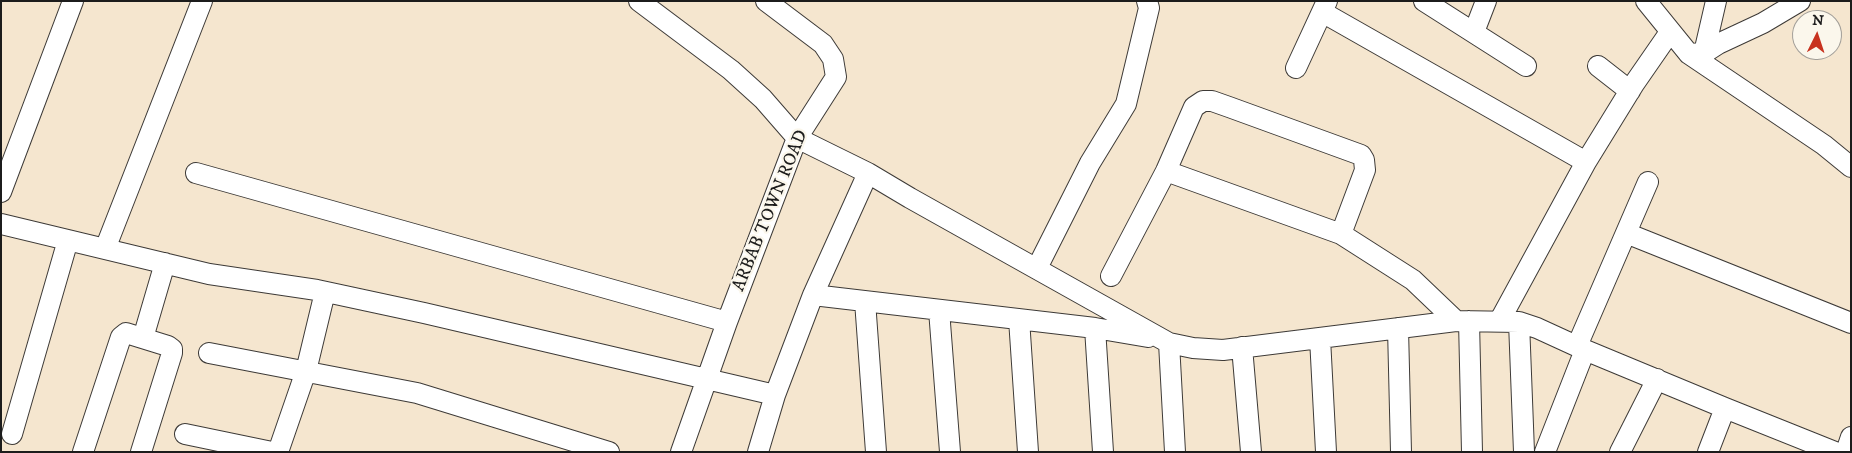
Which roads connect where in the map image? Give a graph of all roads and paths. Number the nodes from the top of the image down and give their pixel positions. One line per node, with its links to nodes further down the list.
1 (73, 1): 26 (street)
2 (202, 1): 31 (street)
3 (639, 1): 19 (street)
4 (766, 1): 19 (street, ARBAB TOWN ROAD)
5 (1147, 1): 33 (street)
6 (1424, 1): 12 (street)
7 (1486, 1): 12 (street)
8 (1646, 1): 13 (street)
9 (1716, 1): 14 (street)
10 (1800, 1): 14 (street)
11 (1325, 7): 17 (street); 20 (street)
12 (1474, 32): 15 (street)
13 (1670, 32): 14 (street); 18 (street)
14 (1697, 54): 21 (street)
15 (1526, 66)
16 (1598, 66): 18 (street)
17 (1296, 68)
18 (1630, 91): 20 (street)
19 (798, 138): 24 (street); 42 (street, ARBAB TOWN ROAD)
20 (1586, 162): 41 (street)
21 (1851, 167)
22 (1166, 171): 29 (street); 29 (street); 34 (street)
23 (196, 173): 42 (street)
24 (868, 173): 33 (street); 36 (street)
25 (1648, 182): 28 (street)
26 (1, 192)
27 (1, 224): 30 (street)
28 (1626, 233): 43 (street); 50 (street)
29 (1341, 234): 40 (street)
30 (68, 240): 31 (street); 57 (street)
31 (105, 249): 32 (street)
32 (165, 263): 35 (street); 46 (street)
33 (1037, 268): 48 (street)
34 (1111, 276)
35 (325, 292): 52 (street); 54 (street)
36 (813, 295): 37 (street); 55 (street)
37 (865, 301): 38 (street); 68 (street)
38 (939, 310): 39 (street); 69 (street)
39 (1019, 319): 44 (street); 70 (street)
40 (1462, 321): 41 (street); 45 (street); 76 (street)
41 (1510, 321): 50 (street); 77 (street)
42 (727, 322): 54 (street, ARBAB TOWN ROAD)
43 (1851, 323)
44 (1095, 328): 48 (street); 71 (street)
45 (1398, 328): 47 (street); 75 (street)
46 (143, 338): 61 (street); 62 (street)
47 (1320, 338): 49 (street); 74 (street)
48 (1166, 341): 49 (street); 72 (street)
49 (1242, 347): 73 (street)
50 (1581, 348): 53 (street); 78 (street)
51 (209, 354): 52 (street)
52 (306, 372): 64 (street); 65 (street)
53 (1657, 379): 56 (street); 79 (street)
54 (708, 380): 55 (street); 66 (street, ARBAB TOWN ROAD)
55 (775, 396): 67 (street)
56 (1726, 408): 60 (street); 80 (street)
57 (12, 434)
58 (185, 434): 63 (street)
59 (1851, 436): 82 (street)
60 (1803, 446): 81 (street)
61 (83, 452)
62 (141, 452)
63 (272, 452)
64 (278, 452)
65 (610, 452)
66 (681, 452)
67 (758, 452)
68 (876, 452)
69 (950, 452)
70 (1028, 452)
71 (1103, 452)
72 (1175, 452)
73 (1251, 452)
74 (1326, 452)
75 (1402, 452)
76 (1472, 452)
77 (1524, 452)
78 (1545, 452)
79 (1620, 452)
80 (1708, 452)
81 (1834, 452)
82 (1846, 452)

